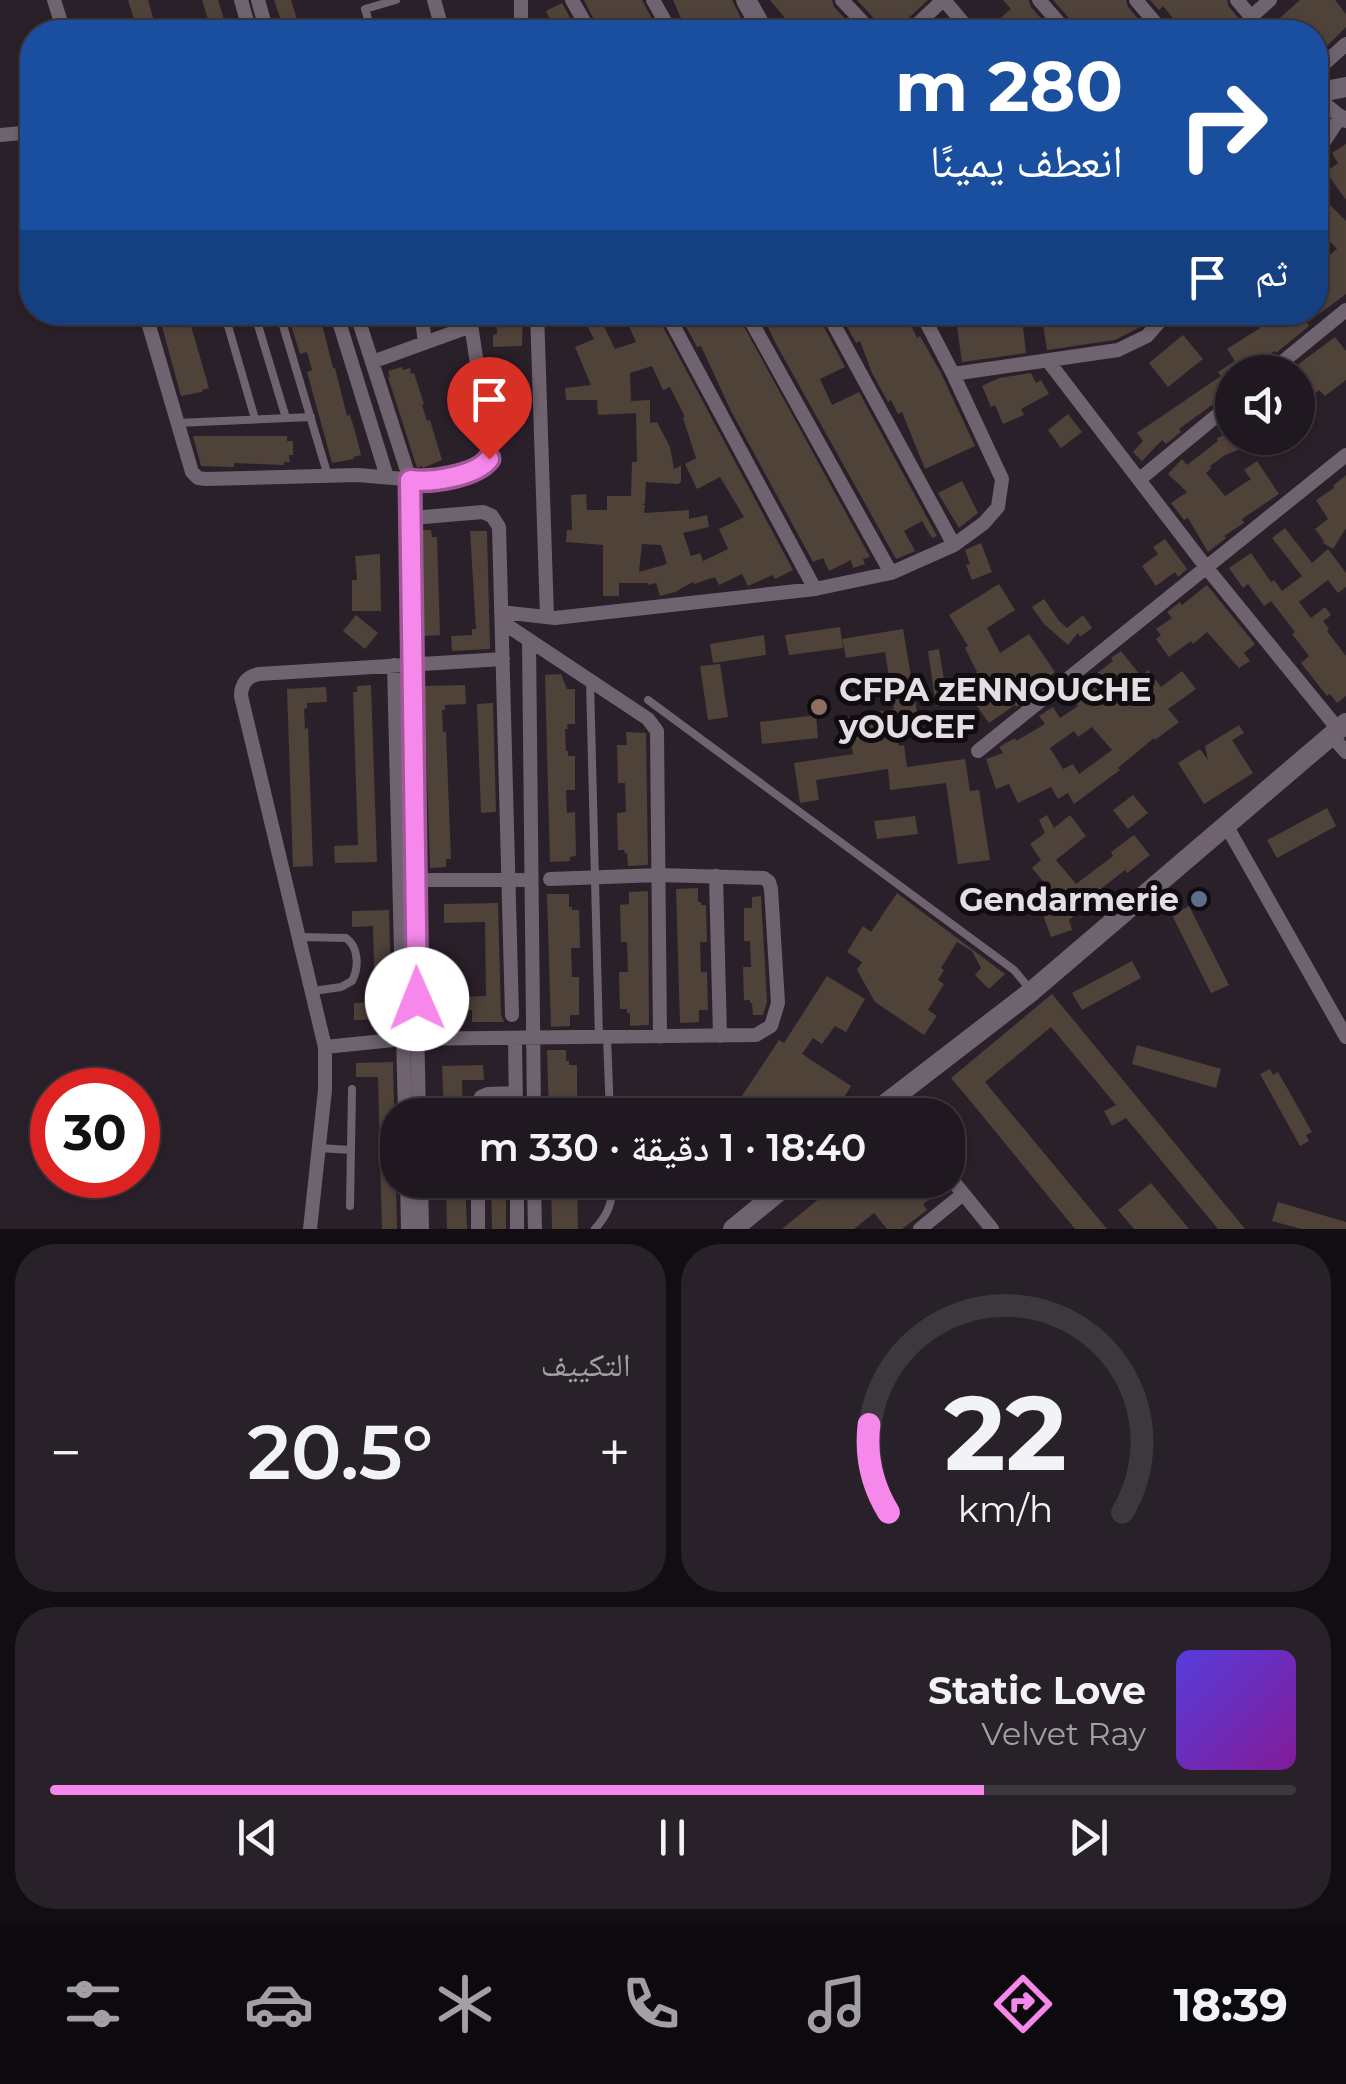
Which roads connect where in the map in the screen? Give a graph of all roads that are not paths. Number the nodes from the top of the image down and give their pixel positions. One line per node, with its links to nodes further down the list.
1 (396, 0): 9 (lane)
2 (842, 0): 10 (street)
3 (944, 0): 11 (street); 12 (street)
4 (1039, 0): 13 (street)
5 (1136, 0): 14 (street)
6 (1237, 0): 8 (street)
7 (1270, 0): 8 (street)
8 (1252, 16): 15 (street)
9 (368, 20)
10 (861, 20)
11 (922, 20)
12 (962, 20)
13 (1056, 20)
14 (1153, 20)
15 (1255, 20)
16 (1344, 119): 17 (street)
17 (1328, 138)
18 (149, 325): 43 (street)
19 (228, 325): 42 (lane)
20 (258, 325): 41 (lane)
21 (283, 325): 39 (lane)
22 (340, 325): 46 (street)
23 (360, 325): 37 (street)
24 (422, 325): 34 (street)
25 (459, 325): 34 (street)
26 (473, 325): 48 (street)
27 (537, 325): 55 (street)
28 (673, 325): 53 (street)
29 (753, 325): 52 (street)
30 (834, 325): 50 (street)
31 (928, 325): 38 (street)
32 (1157, 325): 36 (street)
33 (1328, 325): 35 (street)
34 (424, 343): 37 (street)
35 (1291, 355)
36 (1048, 361): 38 (street); 47 (street)
37 (372, 362): 48 (street)
38 (953, 374): 50 (street)
39 (310, 417): 41 (lane); 45 (lane)
40 (1215, 417): 47 (street)
41 (286, 418): 42 (lane)
42 (255, 419): 43 (lane)
43 (177, 423): 45 (street)
44 (1346, 455): 51 (street)
45 (328, 476): 46 (street)
46 (387, 477): 48 (street)
47 (1140, 479): 51 (street)
48 (410, 480): 49 (street)
49 (412, 518): 54 (street); 58 (street)
50 (954, 545): 52 (street)
51 (1206, 567): 62 (street); 63 (street)
52 (891, 573): 53 (street)
53 (815, 589): 55 (street)
54 (502, 617): 55 (street); 56 (street); 57 (street)
55 (546, 617)
56 (529, 640): 60 (street); 72 (street)
57 (502, 660): 58 (street); 69 (street)
58 (413, 664): 59 (street); 71 (street)
59 (394, 665): 71 (street); 73 (street)
60 (590, 682): 66 (street); 67 (lane)
61 (648, 700): 75 (lane)
62 (1338, 729): 64 (street); 65 (main road)
63 (978, 751)
64 (1346, 752)
65 (1226, 825): 75 (main road); 79 (street)
66 (659, 874): 67 (street); 68 (street); 78 (street)
67 (595, 876): 70 (street); 82 (lane)
68 (716, 876): 77 (street); 77 (street)
69 (508, 879): 71 (street); 72 (street); 76 (street)
70 (550, 879)
71 (407, 880): 83 (street)
72 (531, 880): 81 (street)
73 (300, 937): 74 (street); 74 (lane)
74 (313, 990): 84 (street)
75 (1032, 991): 93 (main road)
76 (512, 1015)
77 (720, 1036): 78 (street)
78 (660, 1037): 82 (street)
79 (1346, 1037)
80 (515, 1038): 81 (street); 83 (street); 86 (street)
81 (532, 1038): 82 (street); 91 (street)
82 (603, 1038): 92 (lane)
83 (410, 1039): 84 (street); 87 (street); 88 (street)
84 (325, 1047): 94 (street)
85 (352, 1089): 95 (lane)
86 (516, 1093): 89 (street); 90 (street)
87 (406, 1098)
88 (418, 1098)
89 (480, 1098)
90 (516, 1098)
91 (534, 1098)
92 (608, 1098)
93 (899, 1098)
94 (319, 1148): 95 (lane); 106 (street)
95 (351, 1150): 105 (lane)
96 (965, 1195): 115 (street)
97 (407, 1198): 107 (street)
98 (421, 1198): 108 (street)
99 (478, 1198): 109 (street)
100 (516, 1198): 110 (street)
101 (534, 1198): 111 (street)
102 (611, 1198): 112 (lane)
103 (771, 1198): 113 (main road)
104 (959, 1198): 114 (street)
105 (350, 1206)
106 (310, 1229)
107 (408, 1229)
108 (422, 1229)
109 (478, 1229)
110 (517, 1229)
111 (535, 1229)
112 (595, 1229)
113 (733, 1229)
114 (920, 1229)
115 (992, 1229)

